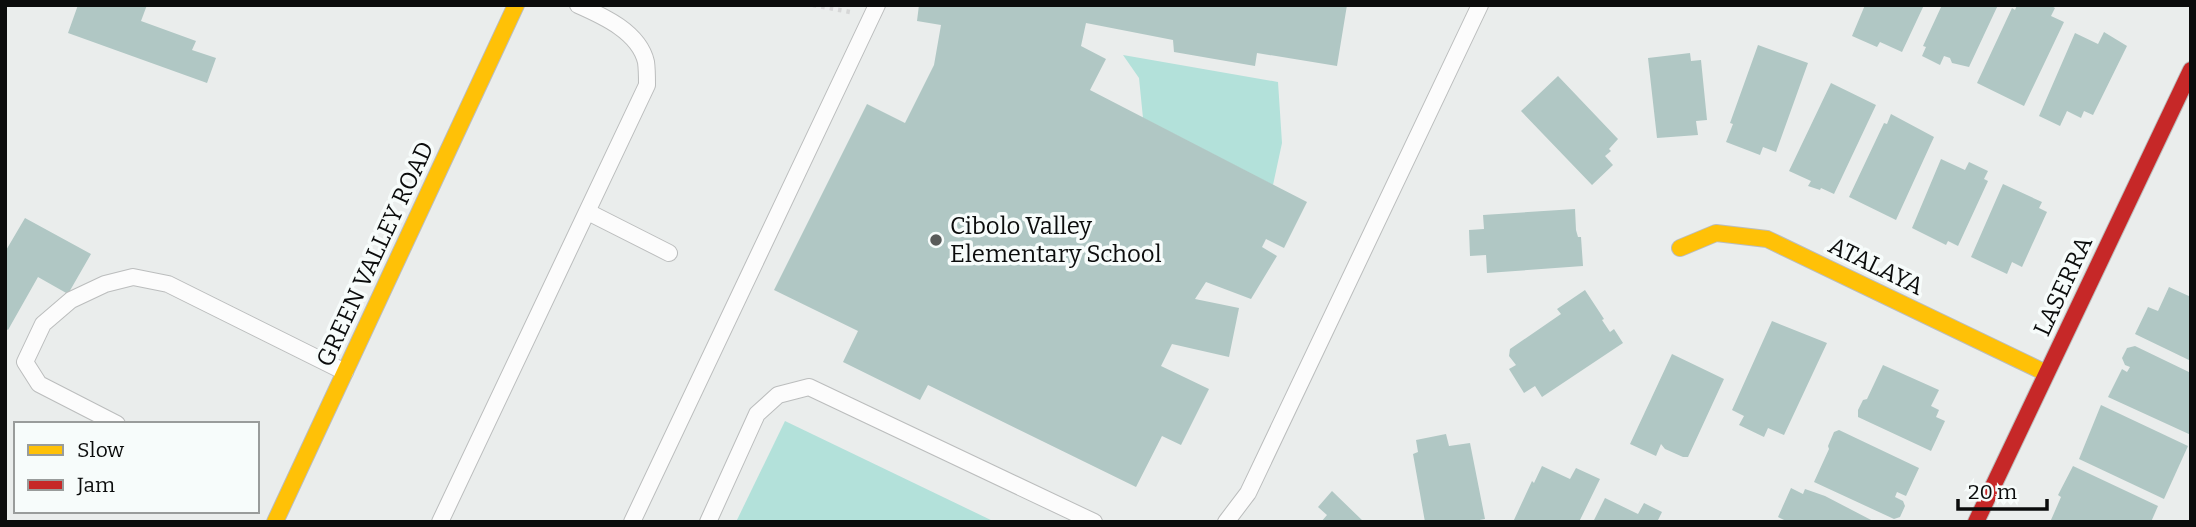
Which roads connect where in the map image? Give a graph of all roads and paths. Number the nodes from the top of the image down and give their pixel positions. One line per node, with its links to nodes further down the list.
1 (516, 5): 10 (street, GREEN VALLEY ROAD)
2 (578, 5): 7 (lane)
3 (813, 5): 5 (path)
4 (1480, 5): 18 (lane)
5 (874, 10): 15 (lane)
6 (2191, 70): 11 (street, LASERRA)
7 (588, 212): 9 (lane); 14 (lane)
8 (1679, 248): 11 (street, ATALAYA)
9 (669, 253)
10 (345, 372): 12 (lane); 13 (street, GREEN VALLEY ROAD)
11 (2046, 373): 19 (street, LASERRA)
12 (113, 422)
13 (272, 519)
14 (440, 522)
15 (632, 522)
16 (708, 522): 17 (lane)
17 (1094, 522)
18 (1226, 522)
19 (1976, 522)

